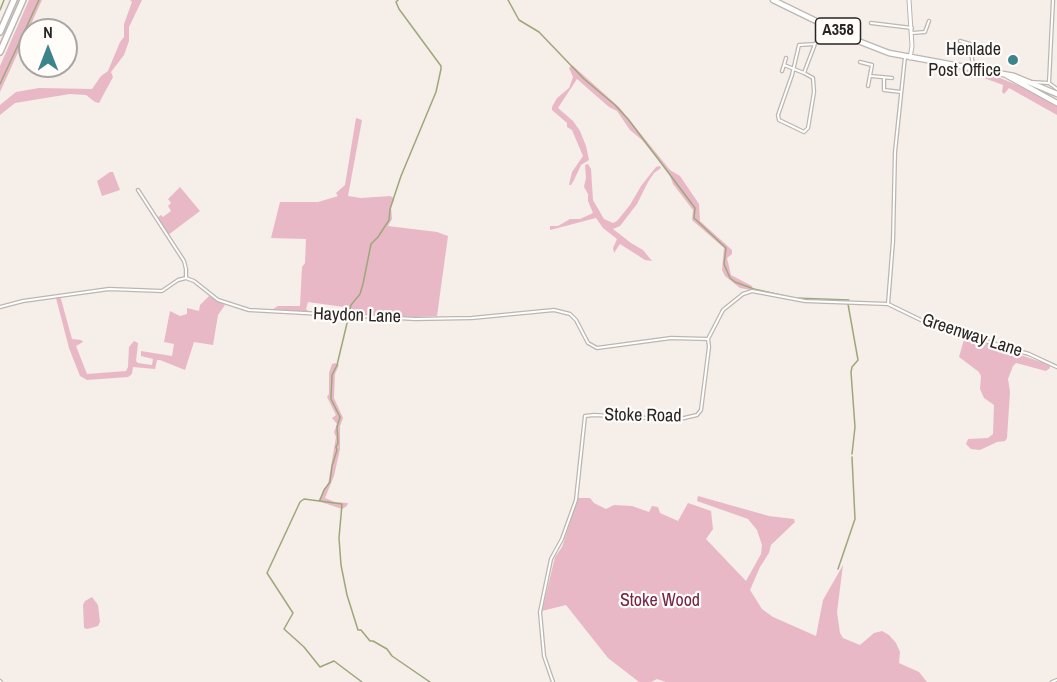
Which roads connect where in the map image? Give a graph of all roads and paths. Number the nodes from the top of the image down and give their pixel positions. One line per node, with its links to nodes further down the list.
1 (14, 0): 11 (highway)
2 (22, 0): 16 (highway)
3 (773, 0): 8 (highway, A358)
4 (909, 0): 9 (street)
5 (1053, 0): 30 (street)
6 (929, 21): 10 (street)
7 (870, 23): 9 (street)
8 (826, 26): 15 (street); 18 (highway, A358)
9 (912, 28): 12 (street)
10 (925, 32): 12 (street); 13 (street)
11 (0, 33)
12 (912, 33): 18 (street)
13 (926, 36)
14 (960, 41): 22 (street)
15 (814, 44): 21 (street); 24 (street)
16 (0, 52)
17 (786, 58): 20 (street)
18 (908, 58): 22 (highway, A358); 33 (street)
19 (860, 62): 26 (street)
20 (784, 65): 21 (street); 23 (street)
21 (793, 68): 24 (street); 24 (street)
22 (973, 68): 25 (highway, A358)
23 (782, 71)
24 (804, 73)
25 (1006, 75): 29 (highway, A358); 35 (highway, A358)
26 (870, 76): 27 (street); 31 (street)
27 (884, 78): 28 (street); 33 (street)
28 (892, 78)
29 (1031, 82): 30 (street); 34 (highway, A358)
30 (1048, 83): 32 (street)
31 (868, 86)
32 (1057, 89)
33 (901, 92): 38 (street)
34 (1057, 94)
35 (1057, 103)
36 (138, 190): 37 (street)
37 (186, 278): 39 (street); 40 (street, Haydon Lane)
38 (888, 304): 40 (street, Stoke Road); 41 (street, Greenway Lane)
39 (0, 307)
40 (708, 339): 43 (street, Stoke Road)
41 (1057, 367)
42 (1057, 680): 44 (street)
43 (553, 682)
44 (1052, 682)

